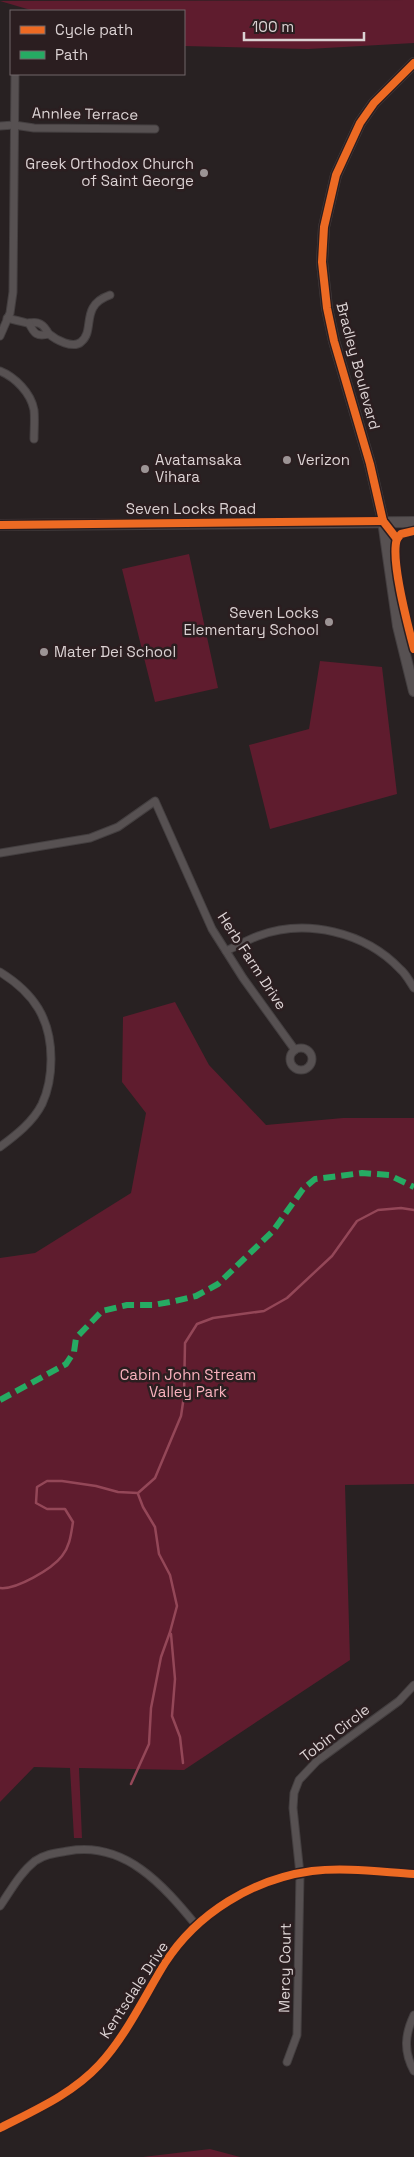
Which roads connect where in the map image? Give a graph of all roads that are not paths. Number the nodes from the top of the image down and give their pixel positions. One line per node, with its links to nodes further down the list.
1 (414, 63): 13 (main road, Bradley Boulevard)
2 (15, 75): 3 (street)
3 (14, 125): 4 (street, Annlee Terrace); 5 (street, Annlee Terrace); 7 (street)
4 (0, 126)
5 (155, 129)
6 (110, 296): 9 (street)
7 (7, 318): 8 (street); 10 (street)
8 (28, 323): 9 (street); 9 (street)
9 (50, 334)
10 (0, 336)
11 (0, 371): 12 (street)
12 (34, 439)
13 (382, 521): 14 (main road, Seven Locks Road); 15 (main road, Seven Locks Road); 16 (main road, Bradley Boulevard)
14 (414, 522)
15 (0, 525)
16 (414, 691)
17 (0, 853): 18 (street, Herb Farm Drive)
18 (226, 952): 20 (street); 21 (street, Herb Farm Drive)
19 (0, 972): 22 (street)
20 (414, 988)
21 (295, 1050)
22 (0, 1147)
23 (414, 1685): 24 (street, Tobin Circle)
24 (300, 1874): 25 (street, Kentsdale Drive); 27 (street, Kentsdale Drive); 29 (street, Mercy Court)
25 (414, 1874)
26 (0, 1906): 27 (street)
27 (196, 1925): 31 (street, Kentsdale Drive)
28 (414, 2015): 30 (street)
29 (288, 2062)
30 (414, 2070)
31 (0, 2128)

